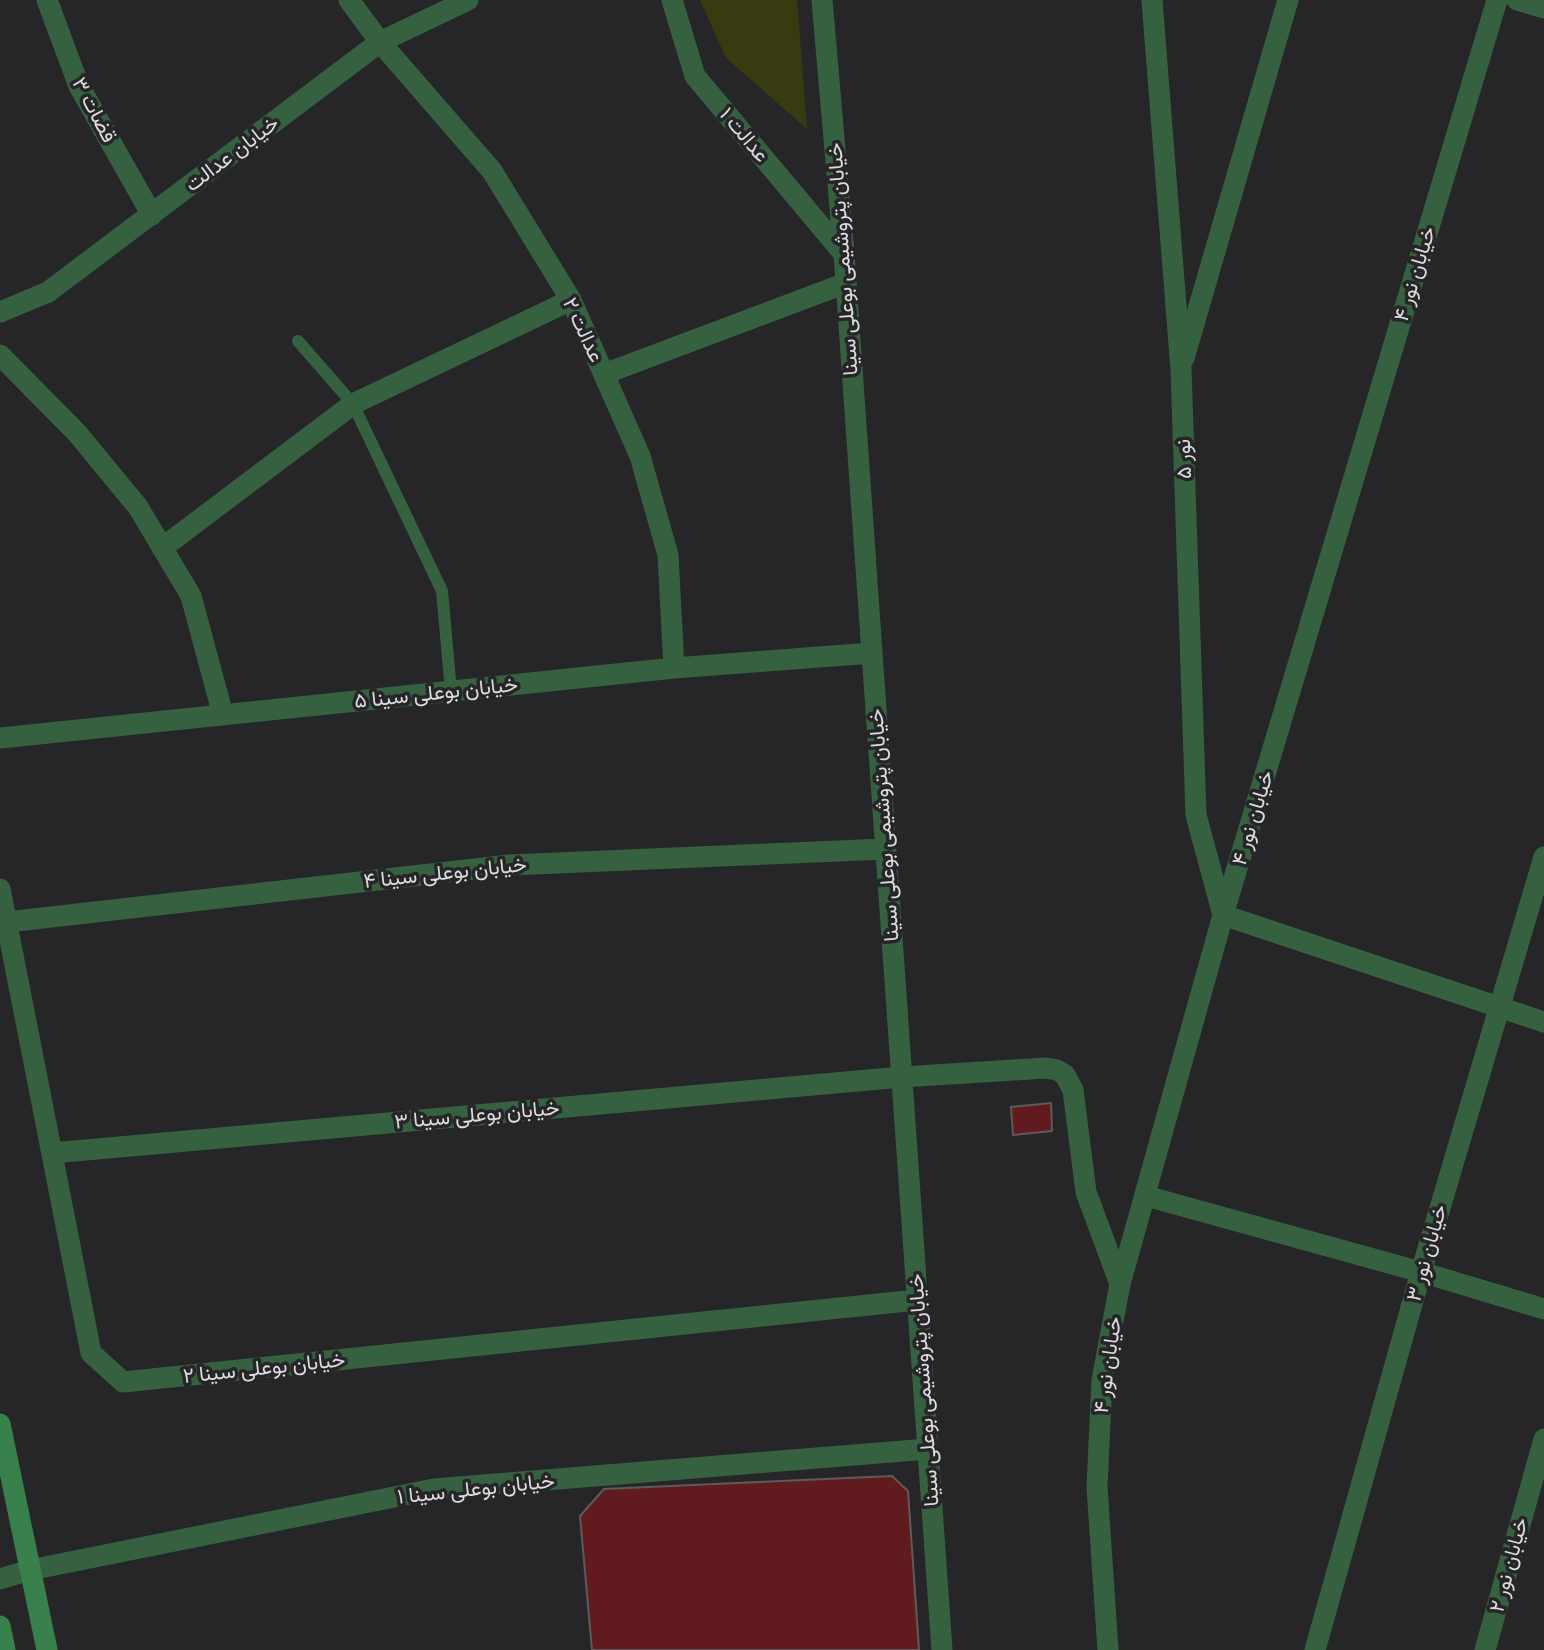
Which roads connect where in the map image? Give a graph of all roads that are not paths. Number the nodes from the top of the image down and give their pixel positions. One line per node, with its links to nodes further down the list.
1 (47, 0): 12 (street, قضات ۳)
2 (349, 0): 11 (street, عدالت ۲)
3 (468, 0): 11 (street, خیابان عدالت)
4 (672, 0): 13 (street, عدالت ۱)
5 (822, 0): 13 (street, خیابان پتروشیمی بوعلی سینا)
6 (1152, 0): 19 (street, نور ۵)
7 (1288, 0): 19 (street)
8 (1497, 0): 31 (street, خیابان نور ۴)
9 (1517, 0): 10 (street)
10 (1544, 8)
11 (380, 42): 12 (street, خیابان عدالت); 15 (street, عدالت ۲)
12 (152, 215): 16 (street, خیابان عدالت)
13 (844, 254): 14 (street, خیابان پتروشیمی بوعلی سینا)
14 (846, 283): 20 (street); 23 (street, خیابان پتروشیمی بوعلی سینا)
15 (571, 300): 20 (street, عدالت ۲); 21 (street)
16 (0, 312)
17 (298, 341): 21 (lane)
18 (0, 355): 22 (street)
19 (1181, 370): 31 (street, نور ۵)
20 (604, 374): 24 (street, عدالت ۲)
21 (353, 404): 22 (street); 25 (lane)
22 (162, 548): 26 (street)
23 (872, 653): 24 (street, خیابان بوعلی سینا ۵); 28 (street, خیابان پتروشیمی بوعلی سینا)
24 (674, 668): 25 (street, خیابان بوعلی سینا ۵)
25 (451, 691): 26 (street, خیابان بوعلی سینا ۵)
26 (223, 715): 27 (street, خیابان بوعلی سینا ۵)
27 (0, 738)
28 (886, 849): 32 (street, خیابان بوعلی سینا ۴); 35 (street, خیابان پتروشیمی بوعلی سینا)
29 (1544, 857): 33 (street, خیابان نور ۳)
30 (0, 889): 32 (street, خیابان بوعلی سینا ۲)
31 (1223, 915): 33 (street); 37 (street, خیابان نور ۴)
32 (7, 922): 36 (street, خیابان بوعلی سینا ۲)
33 (1500, 1008): 34 (street); 38 (street, خیابان نور ۳)
34 (1544, 1022)
35 (902, 1077): 36 (street, خیابان بوعلی سینا ۳); 39 (street, خیابان بوعلی سینا ۳); 40 (street, خیابان پتروشیمی بوعلی سینا)
36 (52, 1153): 40 (street, خیابان بوعلی سینا ۲)
37 (1146, 1196): 38 (street); 39 (street, خیابان نور ۴)
38 (1421, 1272): 41 (street); 52 (street, خیابان نور ۳)
39 (1120, 1284): 51 (street, خیابان نور ۴)
40 (918, 1300): 44 (street, خیابان پتروشیمی بوعلی سینا)
41 (1544, 1309)
42 (0, 1424): 45 (street)
43 (1544, 1439): 53 (street, خیابان نور ۲)
44 (928, 1450): 45 (street, خیابان بوعلی سینا ۱); 50 (street, خیابان پتروشیمی بوعلی سینا)
45 (30, 1570): 46 (street, خیابان بوعلی سینا ۱); 49 (street)
46 (0, 1579)
47 (0, 1626): 48 (street)
48 (5, 1650)
49 (47, 1650)
50 (942, 1650)
51 (1108, 1650)
52 (1315, 1650)
53 (1486, 1650)

